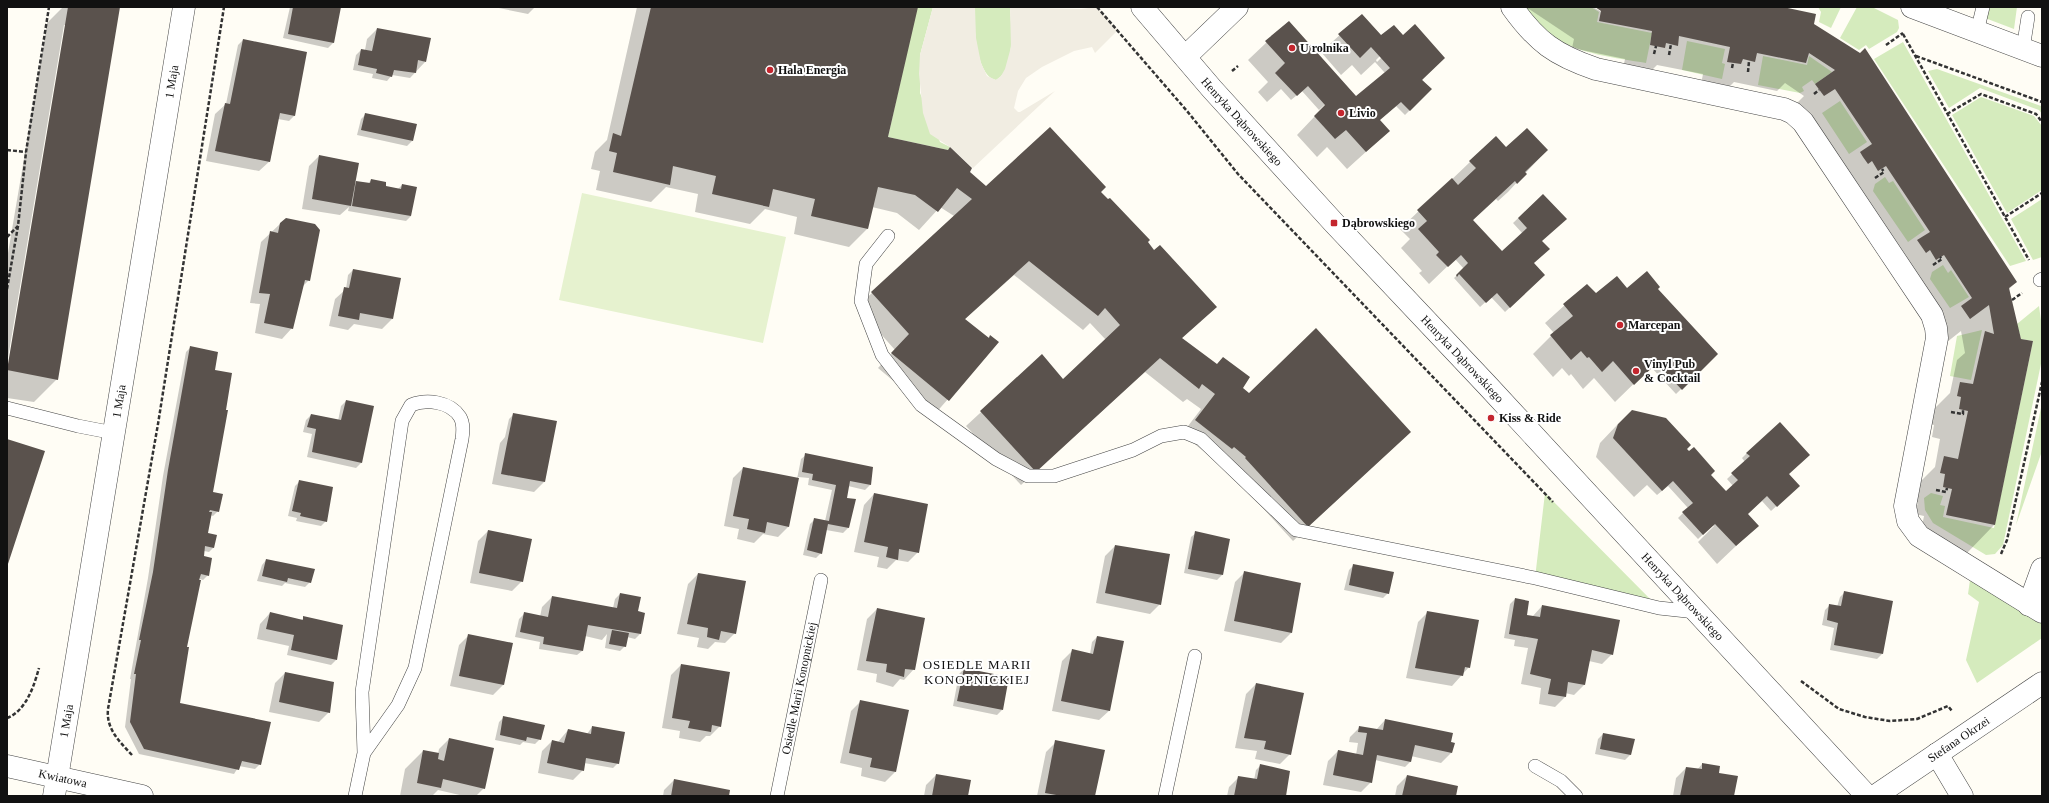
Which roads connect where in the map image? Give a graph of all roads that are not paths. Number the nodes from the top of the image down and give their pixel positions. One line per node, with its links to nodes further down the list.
1 (184, 7): 13 (street, 1 Maja)
2 (1142, 7): 10 (street, Henryka Dąbrowskiego)
3 (1237, 7): 10 (street)
4 (1512, 7): 16 (street)
5 (1983, 7): 8 (lane)
6 (1920, 9): 8 (street)
7 (2028, 17): 9 (lane)
8 (1977, 32): 9 (street)
9 (2032, 52)
10 (1185, 57): 17 (street, Henryka Dąbrowskiego)
11 (888, 236): 17 (lane)
12 (7, 408): 13 (lane)
13 (114, 433): 24 (street, 1 Maja)
14 (2042, 569): 16 (street)
15 (821, 580): 27 (lane, Osiedle Marii Konopnickiej)
16 (2036, 608)
17 (1696, 612): 30 (street, Henryka Dąbrowskiego)
18 (1195, 656): 28 (lane)
19 (2042, 683): 21 (street, Stefana Okrzei)
20 (364, 753): 20 (lane); 26 (lane)
21 (1937, 754): 31 (street, Stefana Okrzei); 32 (street)
22 (7, 766): 24 (street, Kwiatowa)
23 (1535, 766): 29 (lane)
24 (56, 787): 25 (street, Kwiatowa)
25 (142, 796)
26 (355, 796)
27 (777, 796)
28 (1165, 796)
29 (1576, 796)
30 (1867, 796)
31 (1875, 796)
32 (1962, 796)

